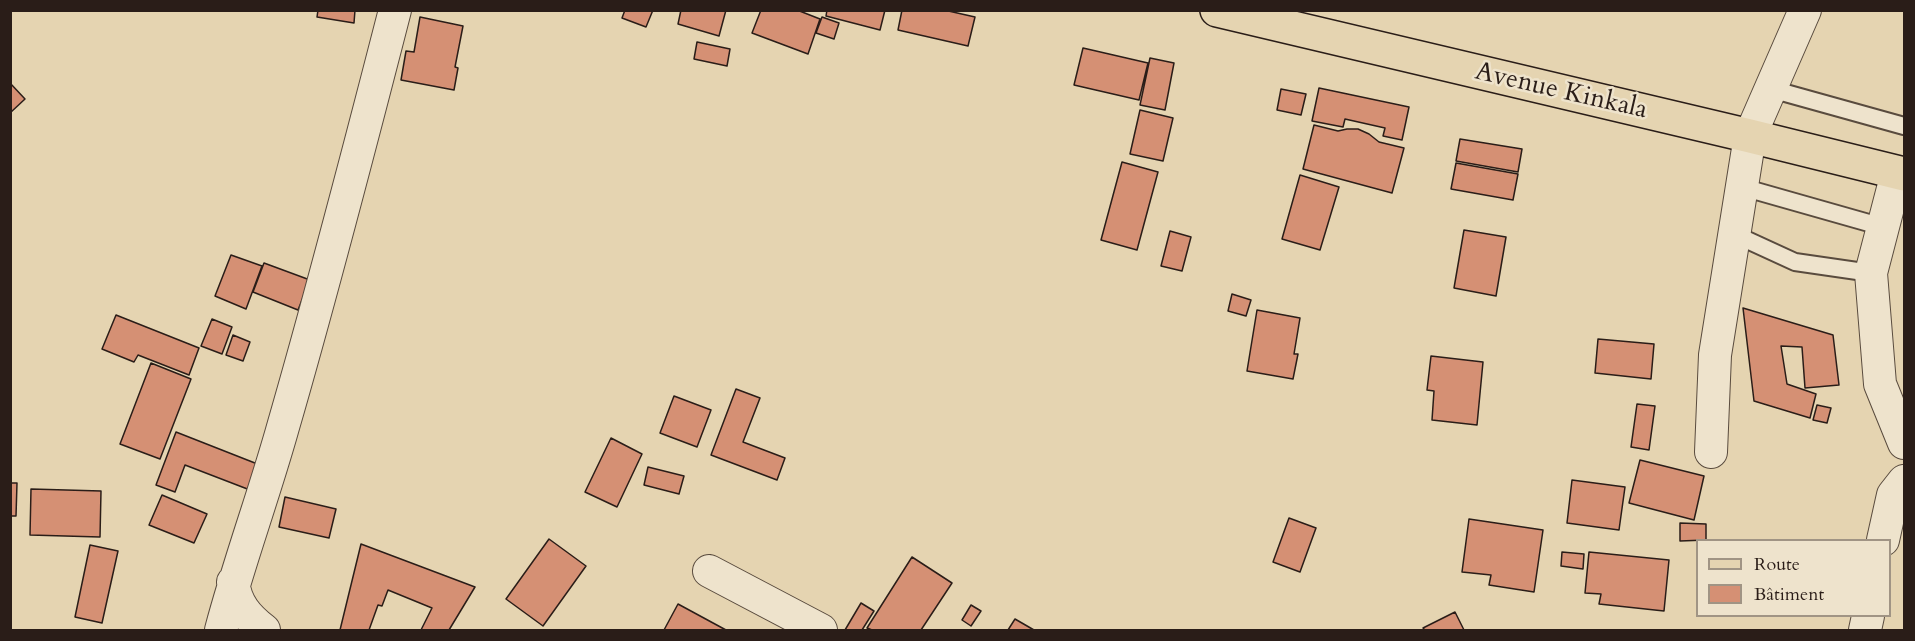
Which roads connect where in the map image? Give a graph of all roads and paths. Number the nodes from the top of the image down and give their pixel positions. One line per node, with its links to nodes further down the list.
1 (395, 10): 17 (street)
2 (1217, 10): 6 (main road, Avenue Kinkala)
3 (1805, 10): 4 (street)
4 (1771, 89): 5 (lane); 6 (street)
5 (1905, 126)
6 (1750, 136): 7 (main road, Avenue Kinkala); 8 (street)
7 (1901, 174): 9 (street)
8 (1742, 188): 9 (lane); 10 (street)
9 (1882, 227): 11 (street)
10 (1734, 234): 11 (lane); 13 (street)
11 (1871, 273): 12 (street)
12 (1905, 443)
13 (1711, 452)
14 (1905, 481): 15 (street)
15 (1883, 539)
16 (709, 571): 20 (street)
17 (233, 582): 18 (street); 19 (street)
18 (221, 630)
19 (264, 630)
20 (821, 630)

